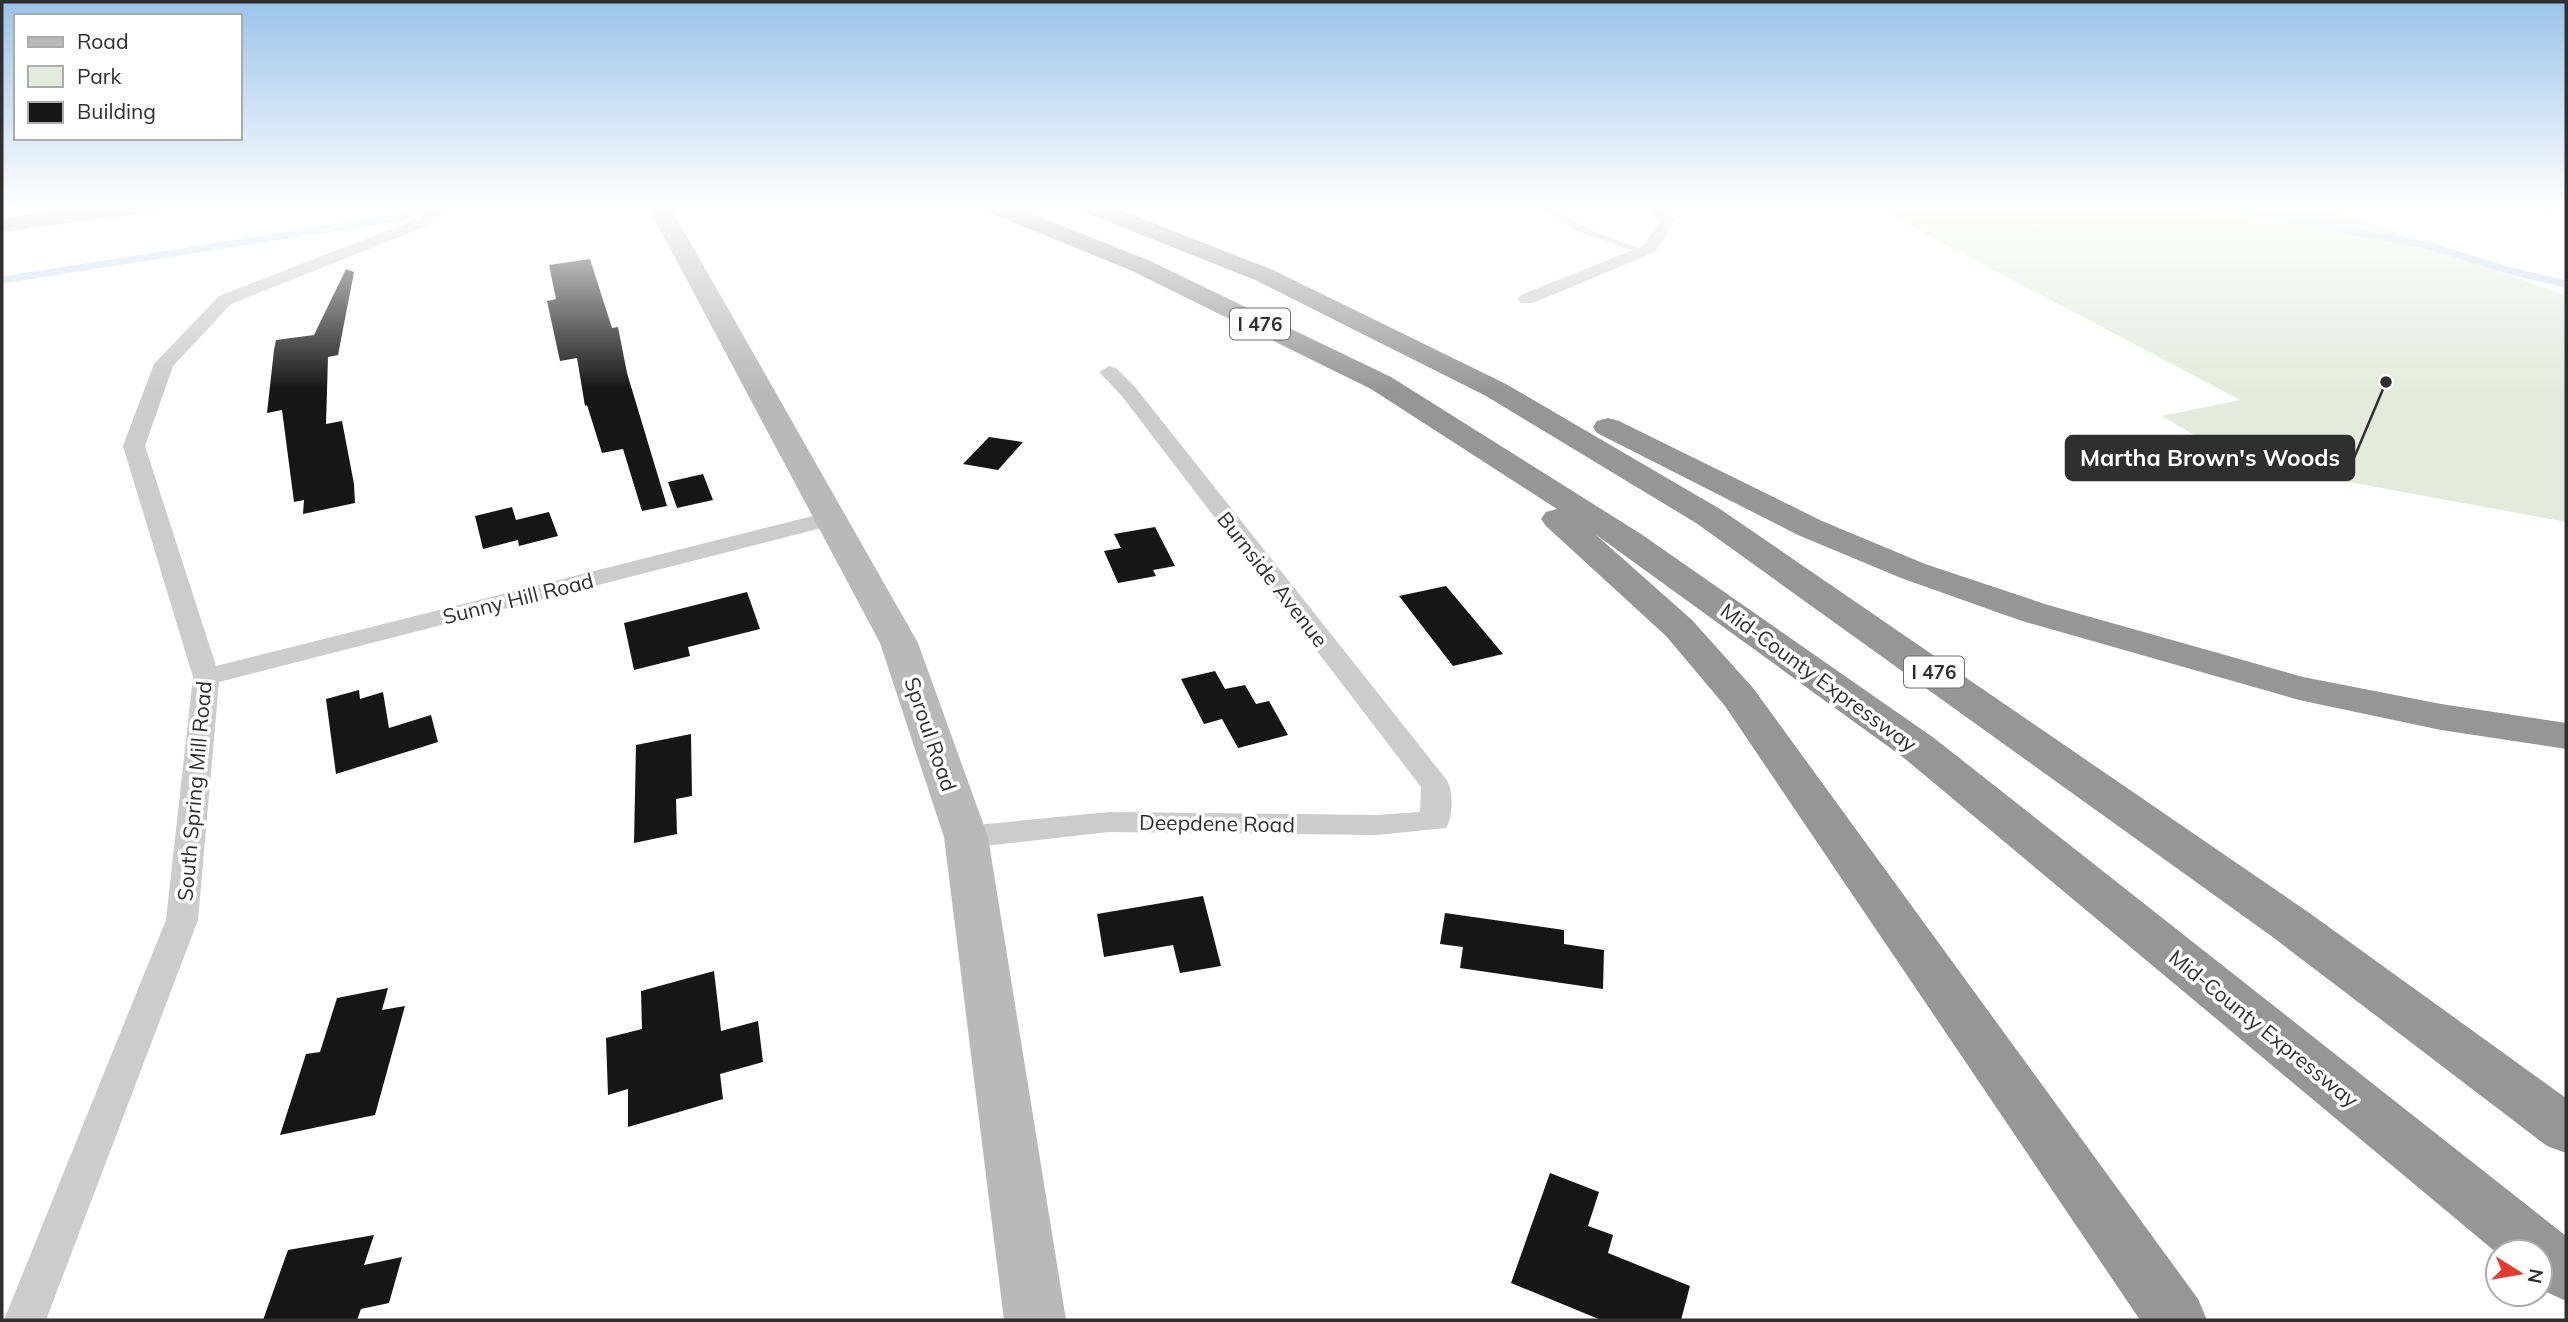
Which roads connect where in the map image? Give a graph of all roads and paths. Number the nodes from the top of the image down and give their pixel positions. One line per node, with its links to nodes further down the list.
1 (310, 267): 11 (street, South Spring Mill Road)
2 (691, 267): 10 (main road, Sproul Road)
3 (1142, 267): 9 (highway, Mid-County Expressway / I 476)
4 (1243, 267): 6 (highway, I 476)
5 (1604, 267): 7 (street)
6 (1264, 275): 12 (highway); 15 (highway, I 476)
7 (1527, 299)
8 (1108, 373): 13 (street, Burnside Avenue)
9 (1381, 383): 16 (highway, Mid-County Expressway / I 476); 19 (highway)
10 (829, 519): 11 (street, Sunny Hill Road); 14 (main road, Sproul Road)
11 (206, 677): 17 (street, South Spring Mill Road)
12 (2566, 736)
13 (1436, 786): 14 (street, Deepdene Road)
14 (966, 837): 18 (main road, Sproul Road)
15 (2566, 1129)
16 (2566, 1273)
17 (25, 1320)
18 (1035, 1320)
19 (2176, 1320)

